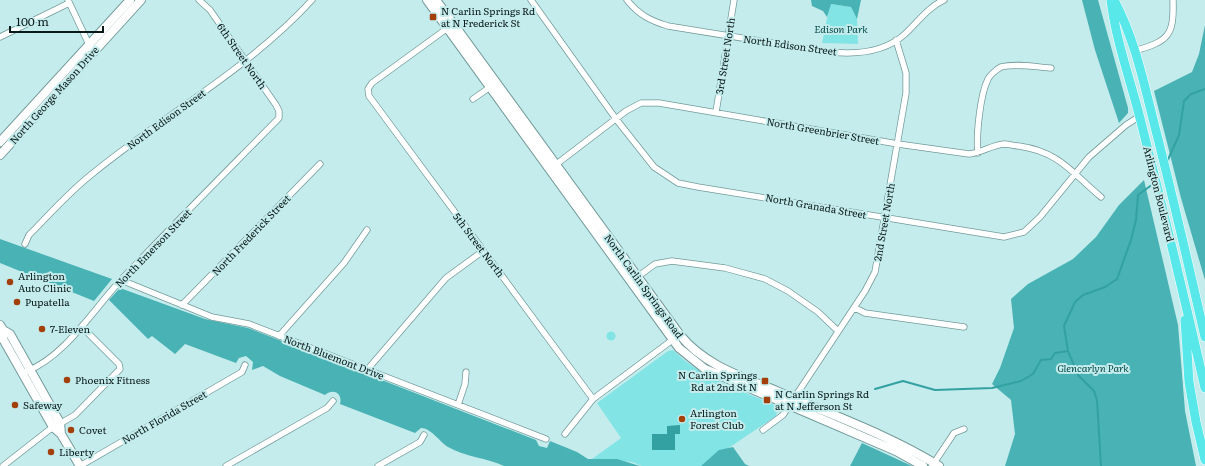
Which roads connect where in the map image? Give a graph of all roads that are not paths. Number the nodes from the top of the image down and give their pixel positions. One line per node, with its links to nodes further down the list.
1 (130, 0): 18 (main road, North George Mason Drive)
2 (141, 0): 18 (main road, North George Mason Drive)
3 (199, 0): 20 (street, 6th Street North)
4 (312, 0): 20 (street, North Edison Street)
5 (427, 0): 14 (main road, North Carlin Springs Road)
6 (436, 0): 14 (main road, North Carlin Springs Road)
7 (531, 0): 27 (street, North Granada Street)
8 (628, 0): 15 (street, North Edison Street)
9 (734, 0): 15 (street, 3rd Street North)
10 (944, 0): 17 (street, North Edison Street)
11 (1112, 0): 19 (highway, Arlington Boulevard); 26 (highway, Arlington Boulevard)
12 (1173, 0): 19 (street)
13 (69, 1): 16 (street); 18 (street)
14 (450, 26): 22 (main road, North Carlin Springs Road); 39 (street, 5th Street North)
15 (728, 36): 17 (street, North Edison Street); 24 (street, 3rd Street North)
16 (0, 37)
17 (896, 40): 29 (street, 2nd Street North)
18 (91, 50): 28 (main road, North George Mason Drive); 31 (main road, North George Mason Drive)
19 (1134, 51): 40 (highway, Arlington Boulevard)
20 (245, 61): 25 (street, 6th Street North); 38 (street, North Edison Street)
21 (1051, 68): 30 (street)
22 (493, 85): 23 (street); 33 (main road, North Carlin Springs Road)
23 (473, 99)
24 (716, 112): 27 (street, North Greenbrier Street); 29 (street, North Greenbrier Street)
25 (280, 116): 43 (street, North Emerson Street)
26 (1140, 116): 34 (street, North Granada Street); 41 (highway, Arlington Boulevard)
27 (616, 119): 33 (street, North Greenbrier Street); 36 (street, North Granada Street)
28 (0, 142)
29 (898, 144): 30 (street, North Greenbrier Street); 36 (street, 2nd Street North)
30 (978, 153): 34 (street, North Greenbrier Street)
31 (0, 155)
32 (320, 164): 44 (street, North Frederick Street)
33 (552, 167): 42 (main road, North Carlin Springs Road)
34 (1076, 172): 35 (street, North Greenbrier Street); 36 (street, North Granada Street)
35 (1101, 197)
36 (885, 218): 45 (street, 2nd Street North)
37 (367, 230): 51 (street)
38 (25, 244)
39 (484, 250): 56 (street); 60 (street, 5th Street North)
40 (1188, 265): 46 (highway); 52 (highway, Arlington Boulevard)
41 (1178, 268): 59 (highway, Arlington Boulevard); 70 (highway)
42 (634, 279): 50 (street); 53 (main road, North Carlin Springs Road)
43 (121, 280): 44 (street, North Bluemont Drive); 47 (street, North Emerson Street)
44 (182, 306): 51 (street, North Bluemont Drive)
45 (854, 308): 48 (street); 50 (street, 2nd Street North)
46 (1205, 315)
47 (82, 327): 55 (street, North Emerson Street); 64 (street)
48 (964, 327)
49 (1, 328): 55 (main road); 58 (main road)
50 (838, 330): 62 (street, 2nd Street North)
51 (279, 336): 56 (street, North Bluemont Drive)
52 (1205, 337)
53 (676, 338): 60 (street); 62 (main road, North Carlin Springs Road)
54 (245, 365): 73 (street, North Florida Street)
55 (30, 370): 58 (street, North Emerson Street); 64 (main road)
56 (367, 370): 63 (street, North Bluemont Drive)
57 (466, 372): 63 (street)
58 (22, 373): 64 (main road)
59 (1205, 388)
60 (593, 399): 67 (street)
61 (332, 401): 74 (street)
62 (791, 402): 66 (street, 2nd Street North); 71 (main road, North Carlin Springs Road); 76 (main road, North Carlin Springs Road)
63 (458, 405): 69 (street, North Bluemont Drive)
64 (56, 425): 72 (street); 73 (main road)
65 (964, 429): 71 (street)
66 (763, 430)
67 (565, 434)
68 (424, 435): 75 (street)
69 (546, 439)
70 (1205, 460)
71 (935, 465)
72 (3, 466)
73 (80, 466)
74 (226, 466)
75 (378, 466)
76 (923, 466)

